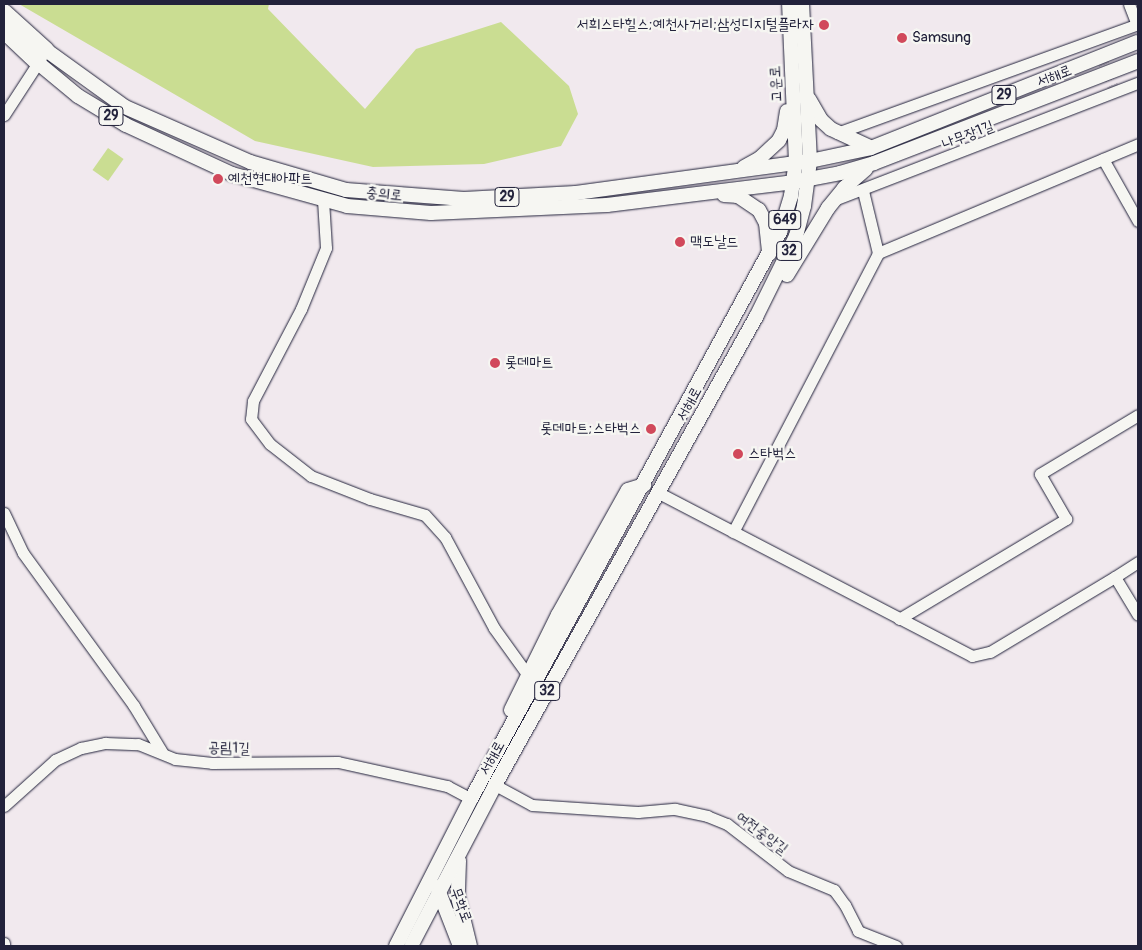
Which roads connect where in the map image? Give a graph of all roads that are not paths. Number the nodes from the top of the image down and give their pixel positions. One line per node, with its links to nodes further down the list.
1 (789, 4): 13 (main road, 고운로)
2 (802, 4): 13 (main road, 고운로)
3 (1129, 4): 5 (street)
4 (4, 12): 10 (highway, 충의로 / 29)
5 (1138, 24): 7 (street)
6 (4, 31): 10 (highway, 충의로 / 29)
7 (1094, 40): 9 (street); 15 (street)
8 (1138, 42): 17 (main road, 서해로 / 29)
9 (1100, 54)
10 (42, 56): 14 (street); 18 (main road, 충의로 / 29); 22 (main road, 충의로 / 29)
11 (1138, 61): 21 (main road, 서해로 / 29)
12 (1138, 83): 27 (street, 나무장1길)
13 (800, 92): 15 (main road); 20 (main road, 고운로); 23 (main road)
14 (4, 115)
15 (837, 133): 17 (main road)
16 (1138, 144): 19 (street)
17 (871, 148): 20 (main road, 서해로 / 29); 21 (main road)
18 (223, 151): 22 (main road); 24 (main road, 충의로 / 29)
19 (1103, 159): 31 (street); 32 (street)
20 (803, 162): 23 (main road, 충의로 / 29); 25 (main road, 32); 26 (main road, 서해로)
21 (874, 164): 25 (main road, 서해로 / 29); 30 (main road)
22 (216, 168): 29 (main road, 충의로 / 29)
23 (731, 171): 24 (main road, 충의로 / 29)
24 (694, 175): 28 (main road)
25 (807, 180): 26 (main road, 충의로 / 29); 34 (main road, 서해로 / 32)
26 (793, 182): 28 (main road, 충의로 / 29); 33 (main road, 서해로 / 649)
27 (863, 191): 30 (street, 나무장1길); 32 (street)
28 (698, 193): 29 (main road, 충의로 / 29); 33 (main road, 32)
29 (323, 200): 45 (street)
30 (834, 200): 35 (main road)
31 (1138, 221)
32 (878, 253): 40 (street)
33 (769, 255): 34 (main road); 37 (main road, 서해로 / 32)
34 (783, 265): 35 (main road, 서해로 / 32)
35 (756, 317): 38 (main road, 서해로 / 32)
36 (1138, 415): 44 (street)
37 (644, 485): 45 (main road); 48 (main road, 서해로 / 32)
38 (657, 492): 40 (street); 47 (main road, 서해로 / 32)
39 (4, 514): 46 (street)
40 (734, 532): 44 (street)
41 (1138, 562): 42 (street)
42 (1115, 576): 43 (street); 44 (street)
43 (1138, 615)
44 (899, 619)
45 (528, 674): 48 (main road)
46 (162, 752): 48 (street, 공림1길); 49 (street, 공림1길)
47 (495, 785): 50 (main road, 서해로 / 32); 57 (street, 여전중앙길)
48 (471, 799): 51 (main road, 서해로 / 32)
49 (4, 806)
50 (462, 850): 52 (main road, 서해로 / 32); 56 (main road)
51 (432, 875): 52 (main road, 무학로); 53 (main road, 서해로 / 32)
52 (440, 892): 54 (main road, 서해로 / 32); 55 (main road, 무학로)
53 (396, 946)
54 (411, 946)
55 (460, 946)
56 (470, 946)
57 (896, 946)

